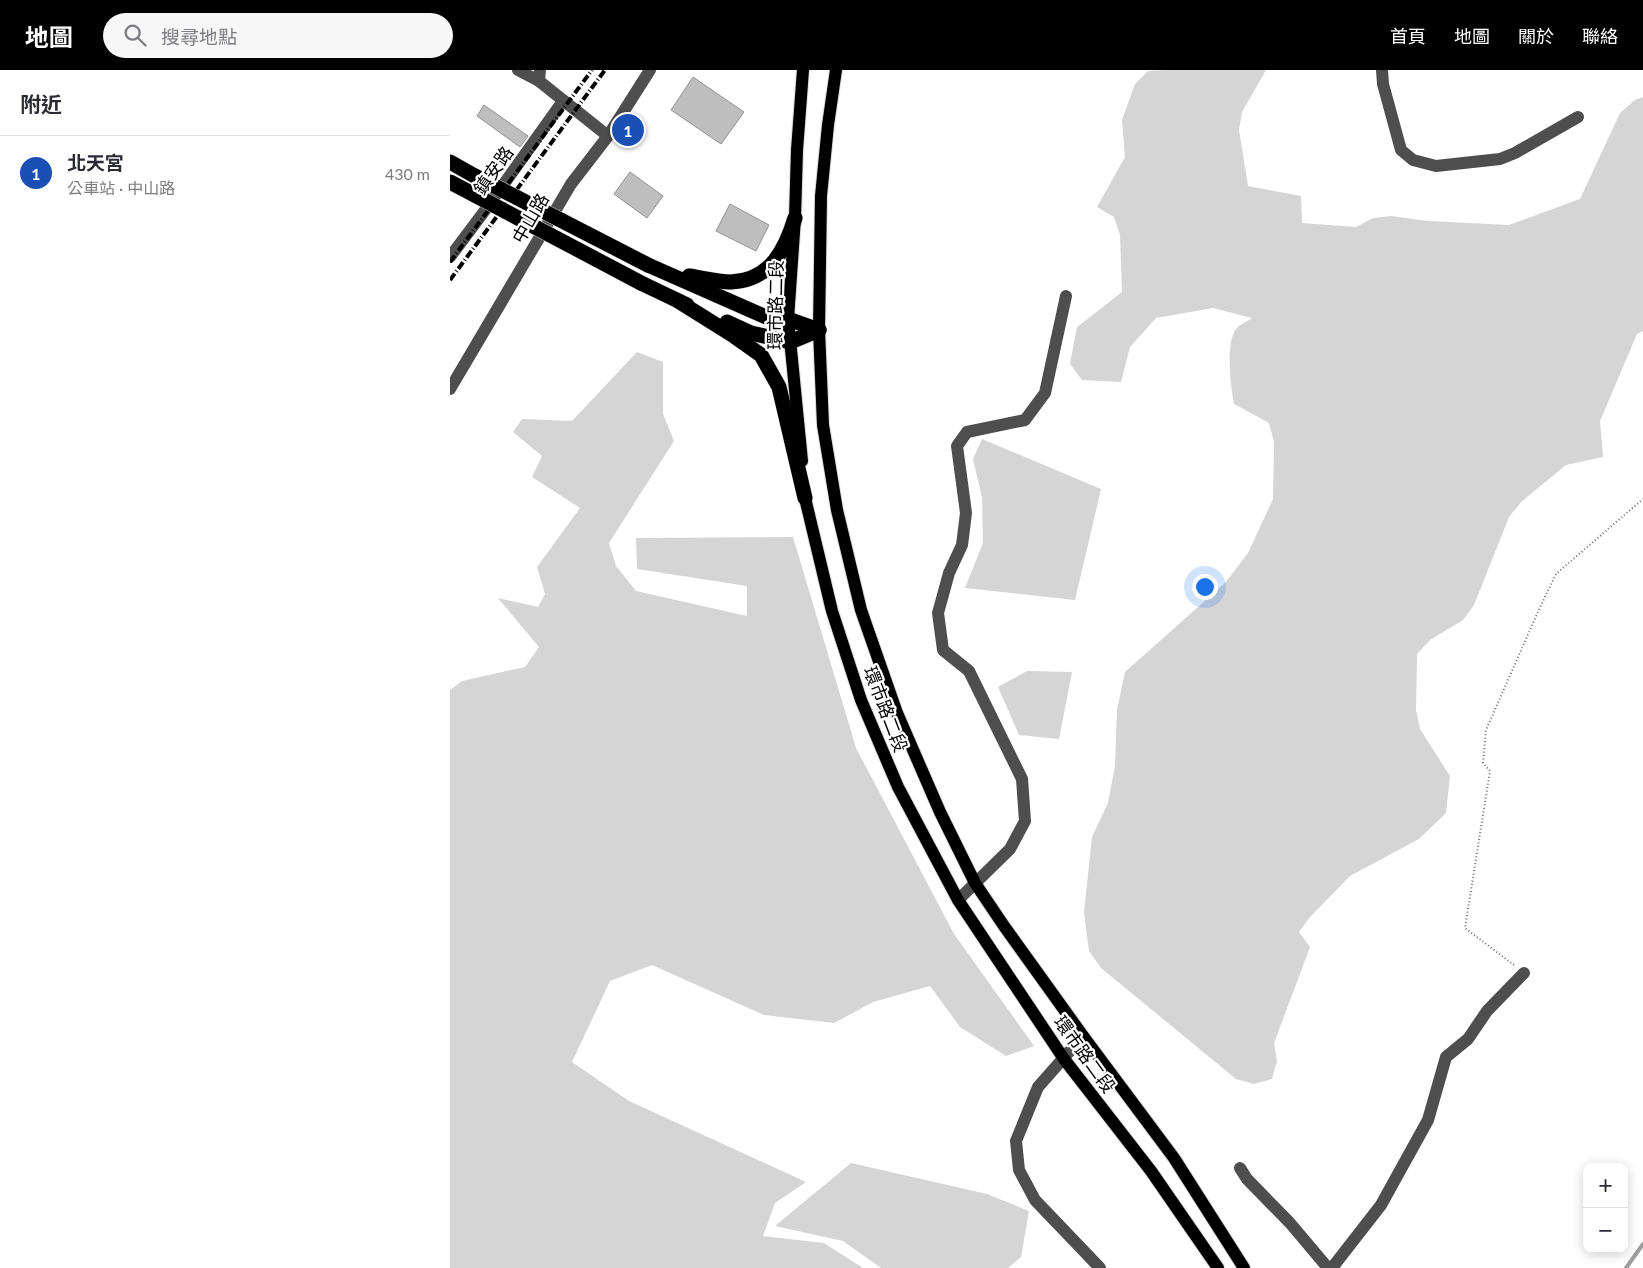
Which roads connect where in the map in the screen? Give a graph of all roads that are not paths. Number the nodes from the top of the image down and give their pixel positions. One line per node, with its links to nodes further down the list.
1 (518, 70): 6 (street)
2 (650, 70): 9 (street, 中山路)
3 (836, 70): 20 (main road, 環市路二段)
4 (1382, 70): 8 (street)
5 (802, 73): 14 (main road, 環市路二段)
6 (539, 76): 7 (street)
7 (563, 101): 9 (street); 13 (street, 鎮安路)
8 (1578, 117)
9 (608, 136): 22 (street, 中山路)
10 (450, 162): 16 (highway, bridge)
11 (450, 182): 18 (highway, bridge)
12 (450, 187): 13 (street)
13 (486, 209): 15 (street, 鎮安路)
14 (795, 218): 16 (highway); 19 (main road, 環市路二段)
15 (450, 258)
16 (663, 271): 19 (highway)
17 (1066, 296): 24 (street)
18 (678, 301): 21 (highway); 23 (highway)
19 (788, 320): 20 (highway); 21 (main road, 環市路二段)
20 (819, 330): 21 (highway); 24 (main road, 環市路二段)
21 (790, 342): 23 (main road, 環市路二段)
22 (450, 389)
23 (805, 498): 25 (main road, 環市路二段)
24 (975, 883): 25 (street); 27 (main road, 環市路二段)
25 (958, 900): 28 (main road, 環市路二段)
26 (1524, 973): 33 (street)
27 (1083, 1036): 28 (street); 32 (main road, 環市路二段)
28 (1064, 1059): 30 (street); 31 (main road, 環市路二段)
29 (1240, 1168): 33 (street)
30 (1100, 1268)
31 (1218, 1268)
32 (1244, 1268)
33 (1330, 1268)

